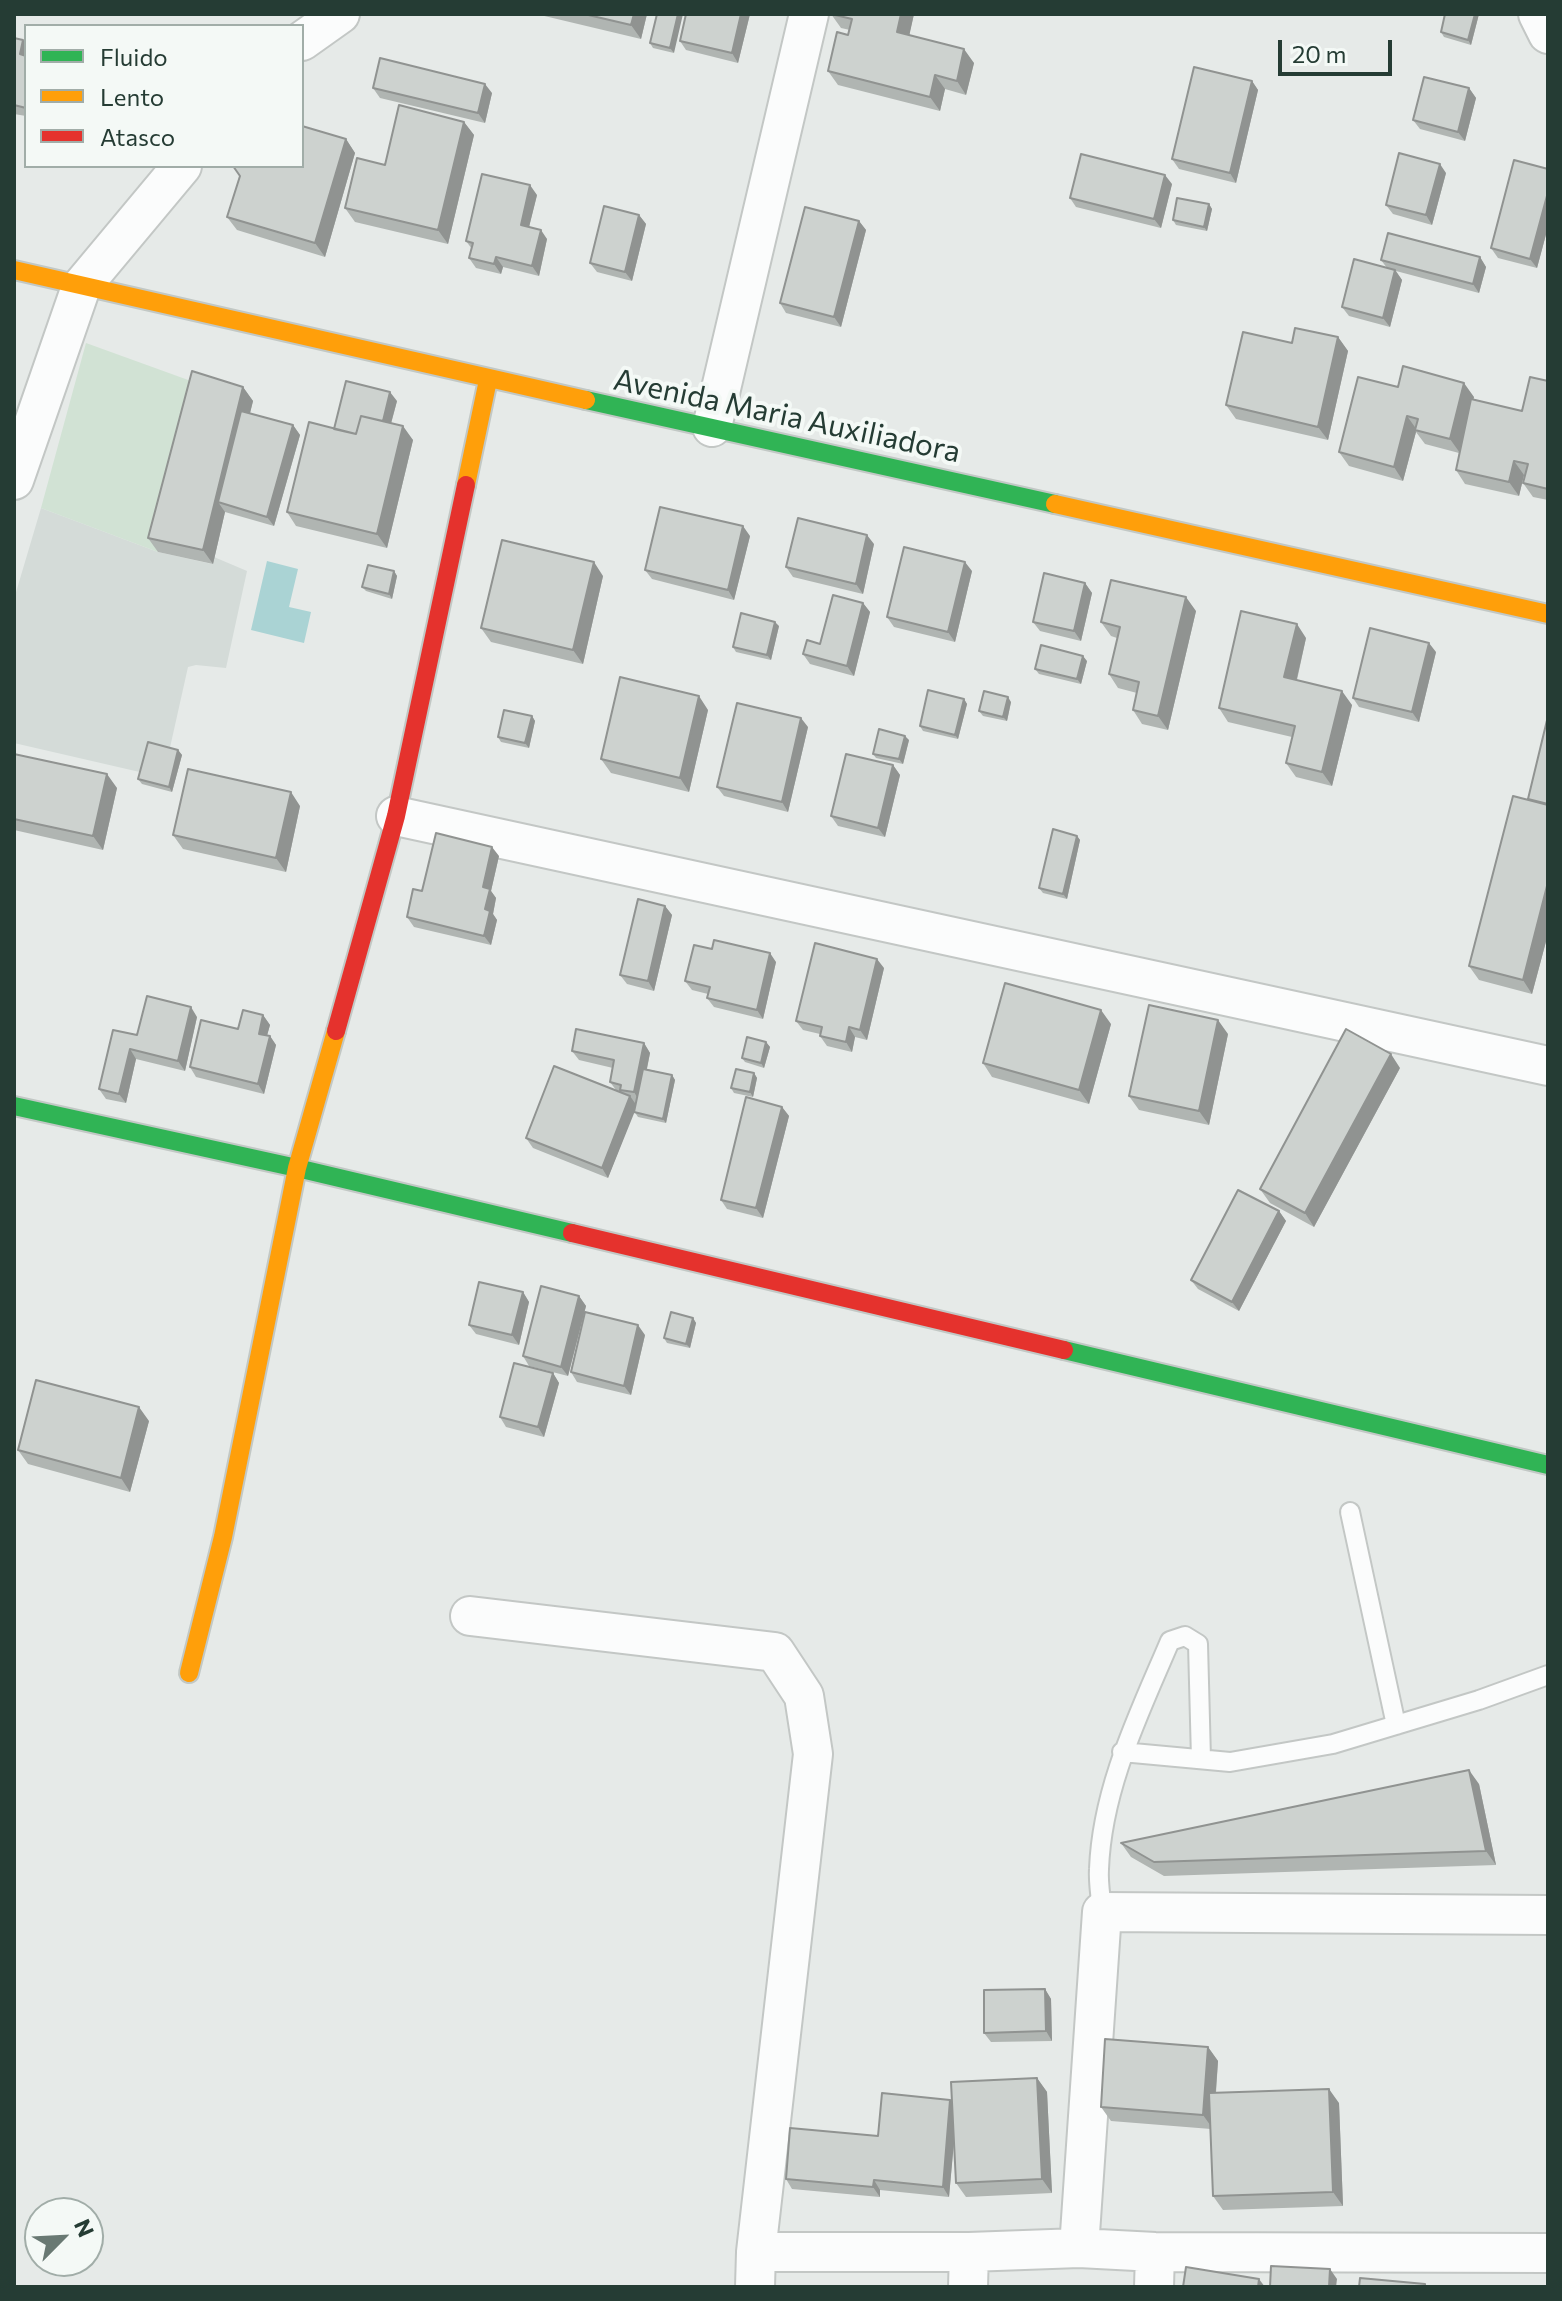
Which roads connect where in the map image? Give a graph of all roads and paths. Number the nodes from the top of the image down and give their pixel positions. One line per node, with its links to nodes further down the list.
1 (340, 14): 5 (street)
2 (809, 14): 10 (street)
3 (1538, 14): 4 (street)
4 (1548, 34)
5 (304, 40)
6 (180, 168): 8 (street)
7 (14, 270): 8 (street, Avenida Maria Auxiliadora)
8 (81, 287): 9 (street, Avenida Maria Auxiliadora); 11 (street)
9 (488, 380): 10 (street, Avenida Maria Auxiliadora); 13 (street)
10 (712, 427): 12 (street, Avenida Maria Auxiliadora)
11 (14, 480)
12 (1548, 614)
13 (396, 816): 14 (street); 16 (street)
14 (1548, 1066)
15 (14, 1106): 16 (street)
16 (297, 1168): 17 (street); 20 (street)
17 (1548, 1465)
18 (1350, 1512): 22 (lane)
19 (470, 1616): 29 (street)
20 (189, 1673)
21 (1548, 1675): 22 (lane)
22 (1396, 1725): 24 (lane)
23 (1122, 1752): 24 (lane); 24 (lane); 25 (lane)
24 (1201, 1759)
25 (1102, 1912): 26 (street); 27 (street)
26 (1548, 1915)
27 (1079, 2248): 30 (street); 31 (street)
28 (1548, 2253): 30 (street)
29 (756, 2269): 31 (street)
30 (1155, 2269)
31 (969, 2270)

